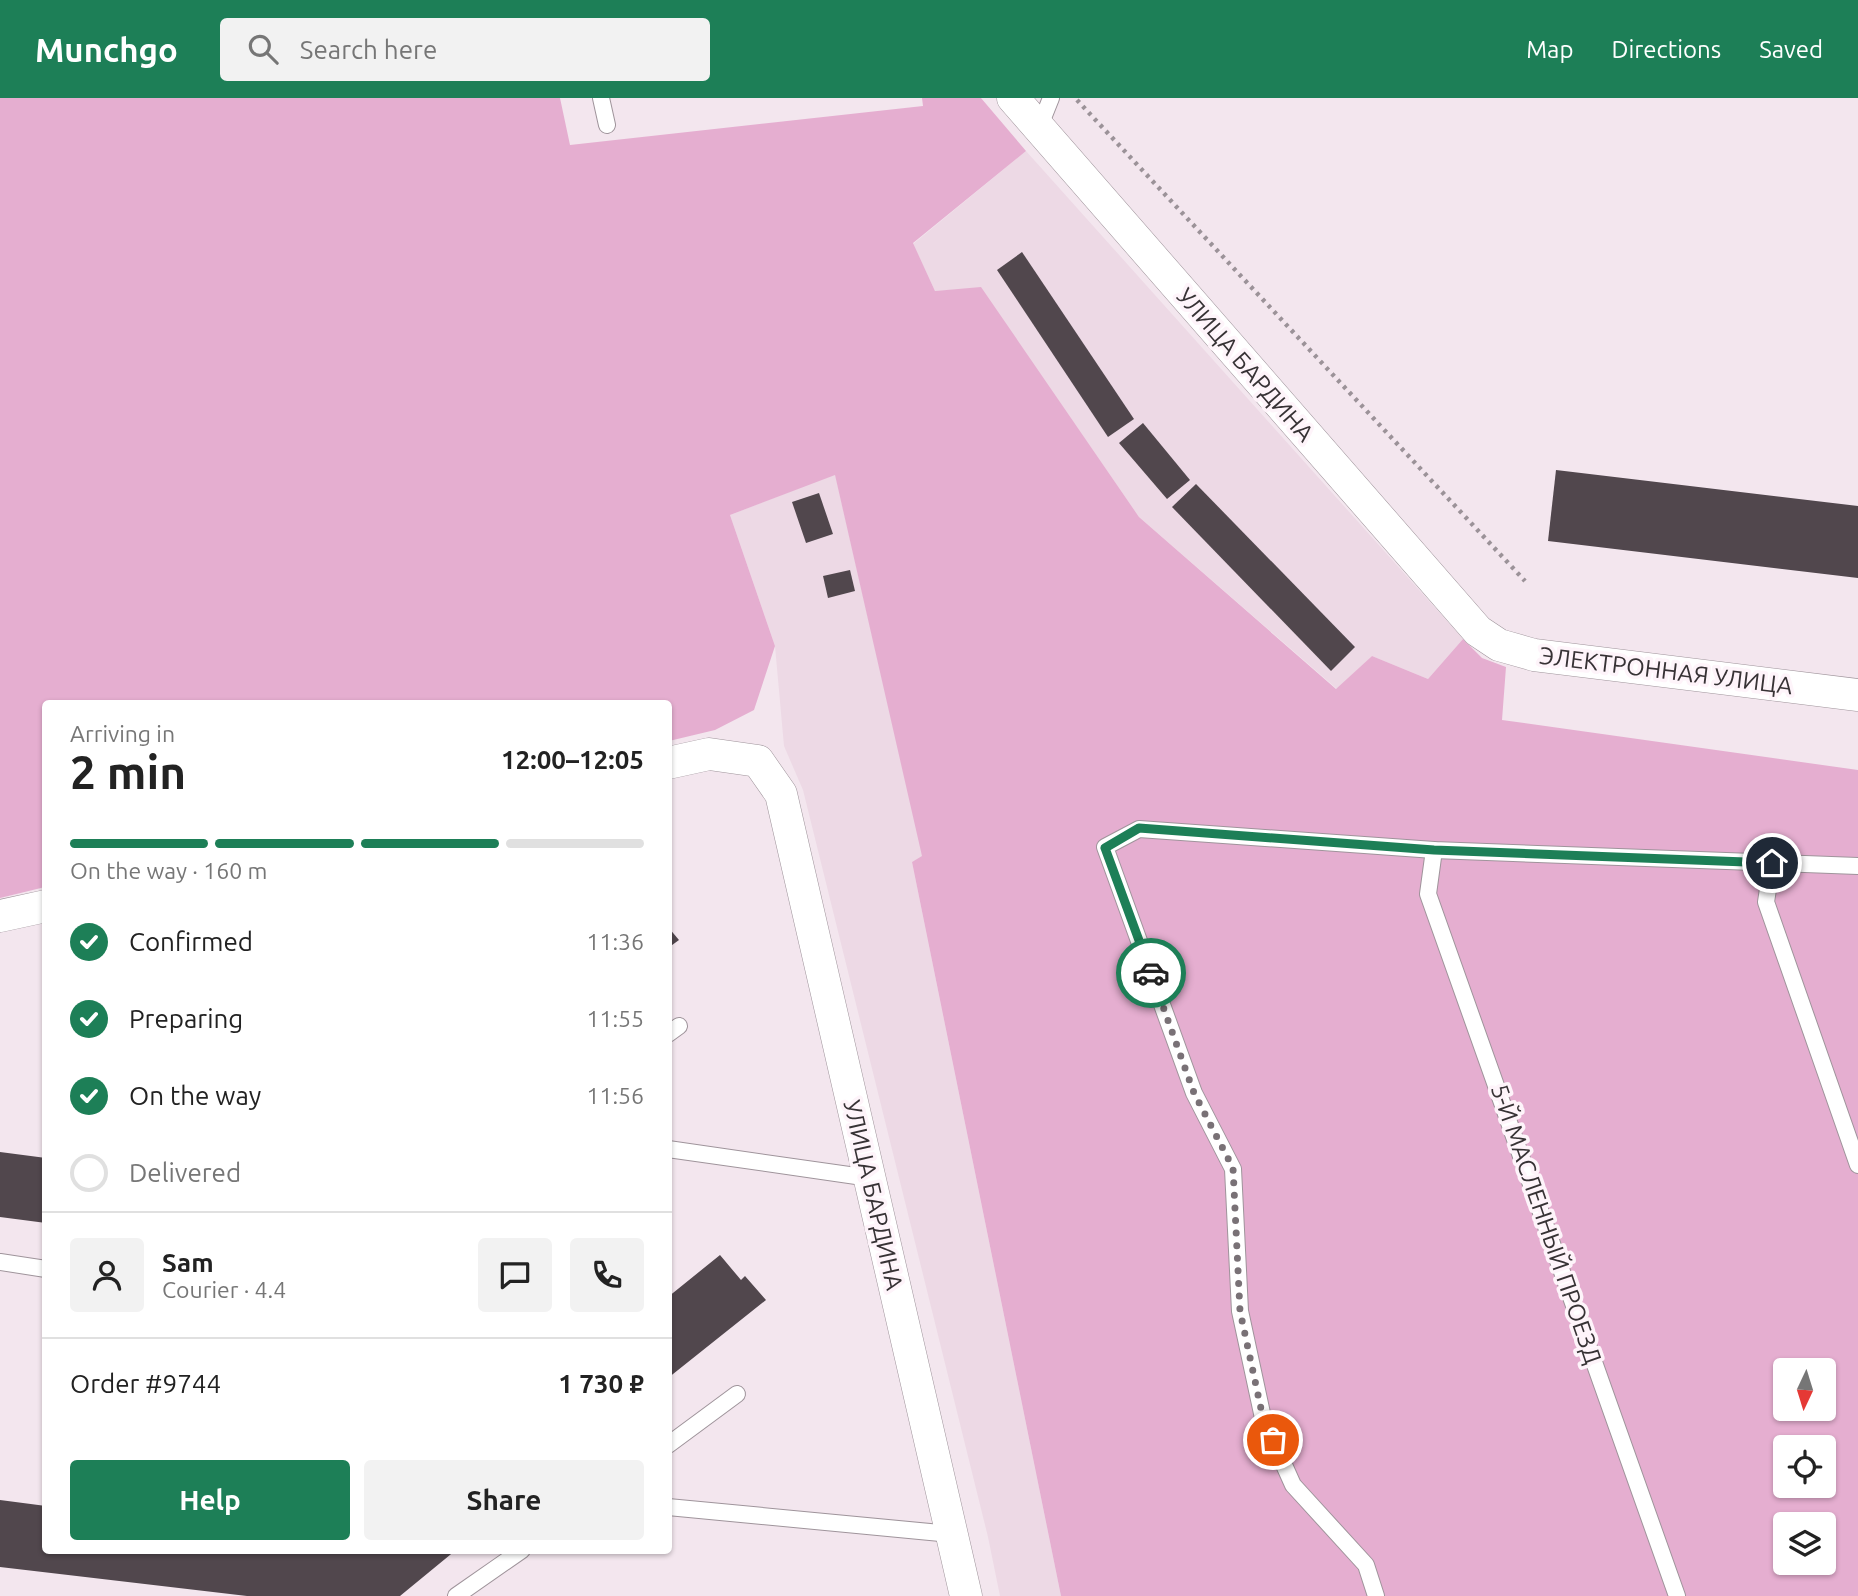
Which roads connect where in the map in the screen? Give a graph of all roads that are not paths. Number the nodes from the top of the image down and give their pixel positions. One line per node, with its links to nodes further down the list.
1 (601, 98): 4 (lane)
2 (1013, 98): 5 (street, УЛИЦА БАРДИНА)
3 (1051, 98): 5 (lane)
4 (607, 125)
5 (1039, 128): 6 (street, УЛИЦА БАРДИНА)
6 (1478, 631): 7 (street, ЭЛЕКТРОННАЯ УЛИЦА)
7 (1858, 695)
8 (672, 762): 16 (street, УЛИЦА БАРДИНА)
9 (1434, 850): 10 (lane); 26 (lane); 27 (lane, 5-Й МАСЛЕННЫЙ ПРОЕЗД)
10 (1772, 863): 11 (lane); 15 (lane)
11 (1858, 866)
12 (42, 907): 13 (street)
13 (0, 916)
14 (672, 1150): 16 (lane)
15 (1858, 1165)
16 (870, 1178): 22 (street, УЛИЦА БАРДИНА)
17 (0, 1262): 18 (lane)
18 (42, 1268)
19 (737, 1394): 20 (lane)
20 (672, 1442)
21 (672, 1507): 22 (lane)
22 (951, 1534): 25 (street, УЛИЦА БАРДИНА)
23 (516, 1554): 24 (lane)
24 (456, 1596)
25 (966, 1596)
26 (1376, 1596)
27 (1677, 1596)

